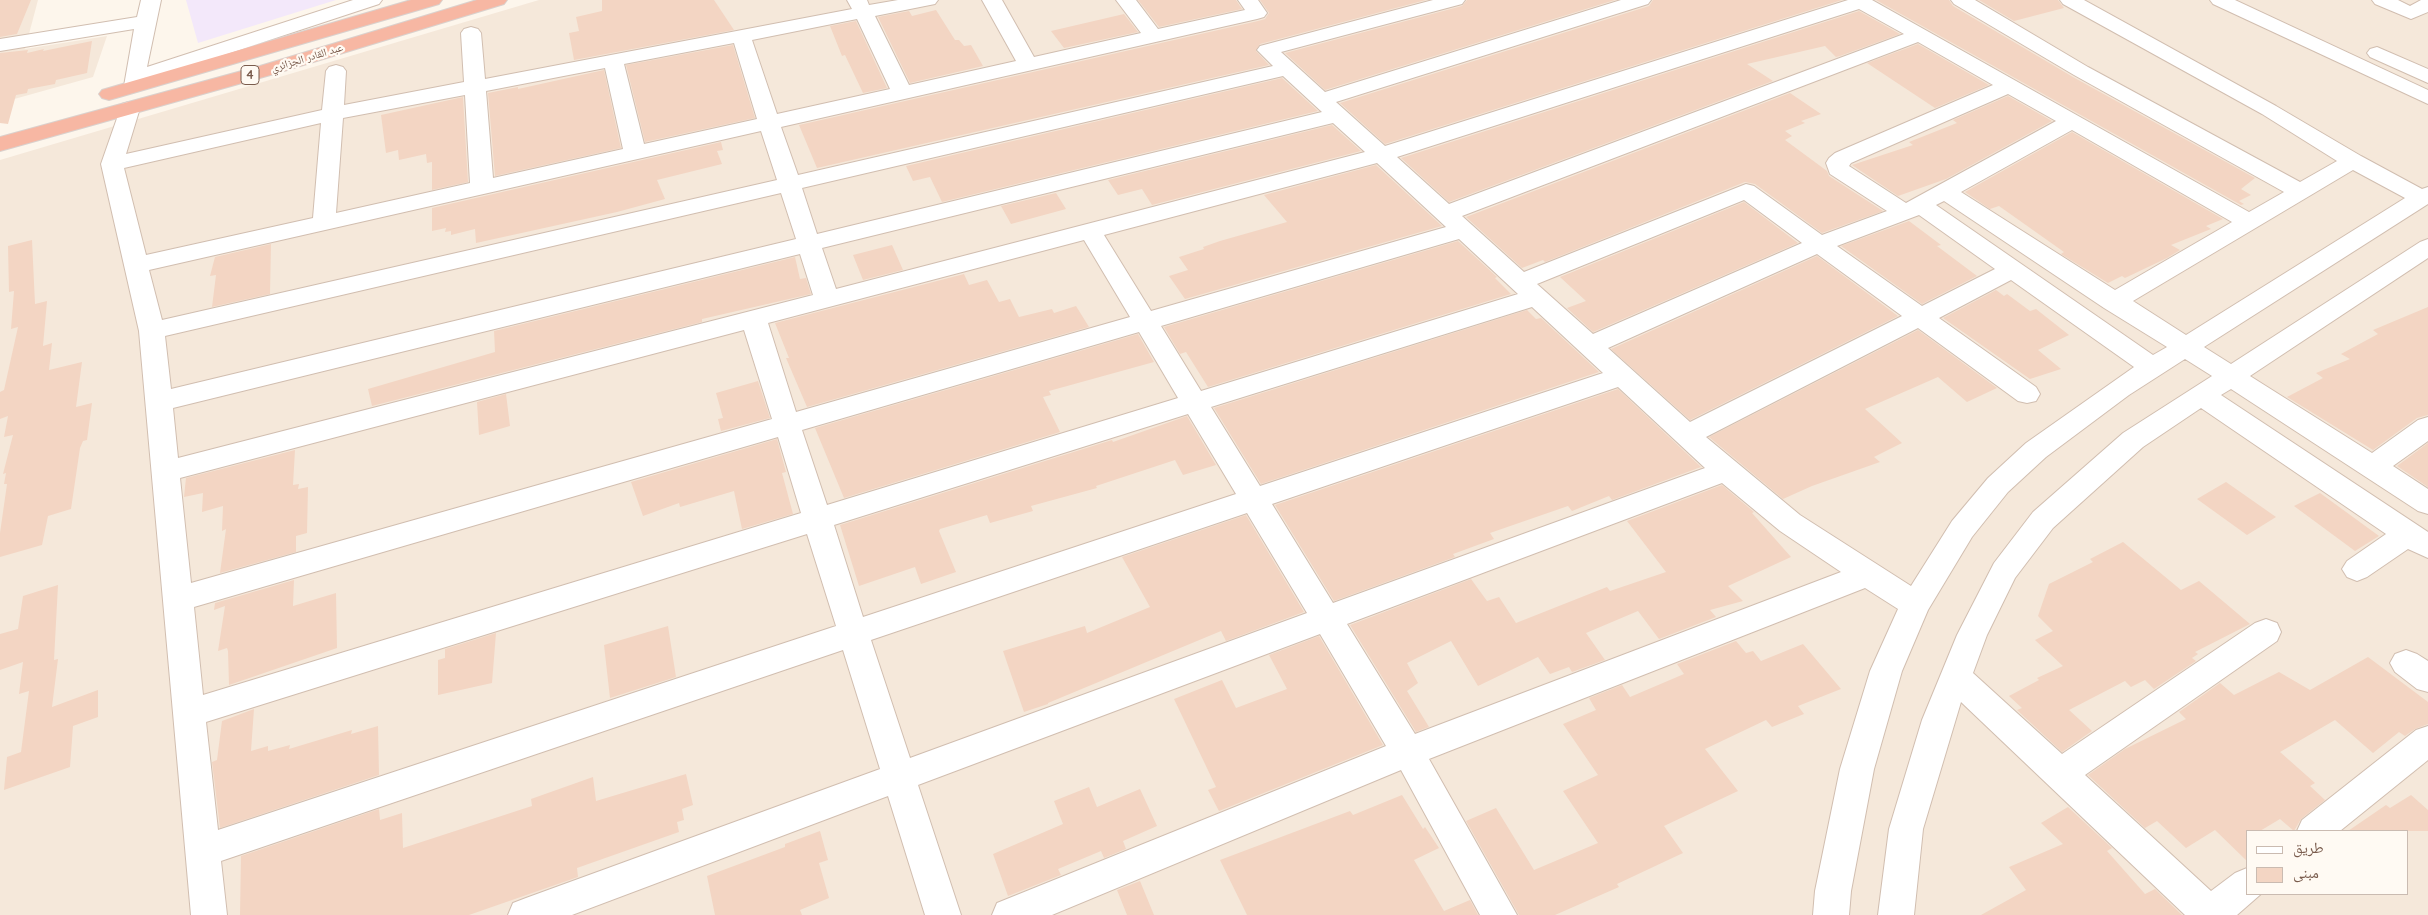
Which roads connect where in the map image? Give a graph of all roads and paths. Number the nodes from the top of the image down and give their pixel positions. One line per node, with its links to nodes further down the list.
1 (151, 0): 20 (street)
2 (372, 0): 33 (street)
3 (432, 0): 33 (highway, عبد القادر الجزائري / 4)
4 (497, 0): 33 (highway, عبد القادر الجزائري / 4)
5 (928, 0): 17 (street)
6 (992, 0): 27 (street)
7 (1126, 0): 24 (street)
8 (1248, 0): 24 (street)
9 (1455, 0): 18 (street)
10 (1641, 0): 36 (street)
11 (1961, 0): 49 (street)
12 (2070, 0): 44 (street)
13 (2220, 0): 35 (street)
14 (2261, 0): 30 (street)
15 (2382, 0): 19 (street)
16 (1860, 1): 23 (street); 43 (street)
17 (860, 6): 22 (street); 34 (street)
18 (1393, 7): 28 (street)
19 (2426, 7)
20 (145, 21): 25 (street); 33 (street)
21 (471, 34): 31 (street)
22 (741, 35): 26 (street); 38 (street)
23 (1919, 35): 32 (street); 53 (street)
24 (1153, 36): 27 (street)
25 (0, 45)
26 (613, 60): 31 (street); 42 (street)
27 (1028, 64): 34 (street)
28 (1288, 68): 36 (street); 46 (street)
29 (336, 70): 37 (street)
30 (2428, 77)
31 (474, 86): 37 (street); 47 (street)
32 (2009, 86): 39 (street); 51 (street)
33 (133, 90): 40 (highway, عبد القادر الجزائري / 4); 41 (highway, عبد القادر الجزائري / 4); 45 (street)
34 (902, 92): 38 (street)
35 (2428, 98)
36 (1330, 107): 43 (street); 56 (street)
37 (332, 114): 45 (street); 52 (street)
38 (769, 122): 42 (street); 46 (street)
39 (2071, 122): 48 (street); 54 (street)
40 (0, 124)
41 (0, 144)
42 (635, 152): 47 (street)
43 (1381, 155): 53 (street); 55 (street)
44 (2353, 161): 49 (street); 50 (street)
45 (112, 164): 59 (street)
46 (789, 184): 56 (street); 67 (street)
47 (482, 187): 52 (street)
48 (1944, 191): 51 (street); 63 (street)
49 (2301, 192): 54 (street)
50 (2425, 196): 69 (street)
51 (1912, 208): 57 (street); 60 (street)
52 (324, 222): 59 (street)
53 (1455, 222): 61 (street); 66 (street)
54 (2249, 222): 63 (street)
55 (1090, 231): 62 (street); 66 (street)
56 (809, 244): 62 (street); 75 (street)
57 (1819, 244): 61 (street); 64 (street); 68 (street)
58 (2428, 247): 71 (street)
59 (136, 265): 67 (street)
60 (2012, 270): 64 (street); 70 (street)
61 (1528, 289): 68 (street); 76 (street)
62 (827, 300): 65 (street)
63 (2114, 302): 69 (street)
64 (1920, 317): 73 (street); 79 (street)
65 (754, 320): 77 (street); 82 (street)
66 (1145, 322): 76 (street); 77 (street)
67 (152, 331): 75 (street)
68 (1590, 346): 72 (street)
69 (2186, 348): 70 (street); 71 (street)
70 (2153, 368): 91 (street)
71 (2230, 375): 74 (street); 81 (street)
72 (1622, 376): 79 (street); 84 (street)
73 (2028, 394)
74 (2201, 395): 83 (street); 95 (street)
75 (158, 402): 82 (street)
76 (1195, 402): 84 (street); 86 (street)
77 (788, 424): 86 (street); 90 (street)
78 (2428, 426): 81 (street)
79 (1687, 435): 80 (street)
80 (1726, 471): 89 (street); 92 (street)
81 (2379, 471): 83 (street); 85 (street)
82 (165, 472): 90 (street)
83 (2353, 497): 87 (street)
84 (1254, 499): 92 (street); 94 (street)
85 (2428, 503)
86 (817, 518): 94 (street); 96 (street)
87 (2418, 540): 88 (street)
88 (2357, 569)
89 (1868, 574): 91 (street); 98 (street)
90 (178, 599): 96 (street)
91 (1915, 605): 109 (street)
92 (1327, 619): 98 (street); 100 (street)
93 (2266, 632): 99 (street)
94 (854, 633): 100 (street); 102 (street)
95 (1956, 677): 99 (street); 110 (street)
96 (190, 712): 102 (street)
97 (2428, 740): 101 (street)
98 (1408, 752): 107 (street); 108 (street)
99 (2060, 774): 111 (street)
100 (899, 777): 105 (street); 106 (street)
101 (2315, 830)
102 (202, 851): 104 (street)
103 (2246, 886): 111 (street)
104 (209, 915)
105 (526, 915)
106 (943, 915)
107 (1010, 915)
108 (1499, 915)
109 (1831, 915)
110 (1896, 915)
111 (2211, 915)

